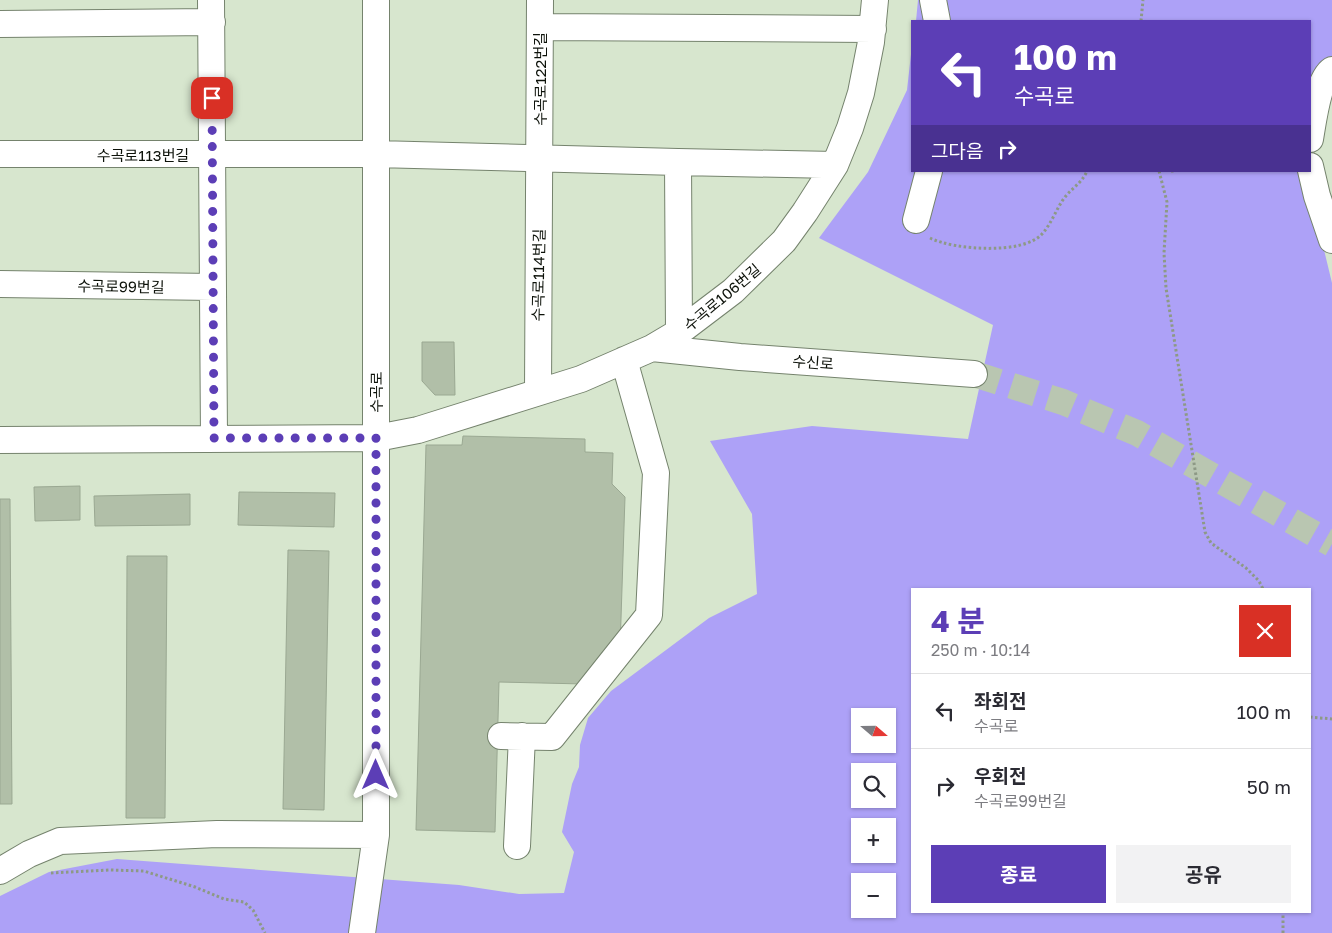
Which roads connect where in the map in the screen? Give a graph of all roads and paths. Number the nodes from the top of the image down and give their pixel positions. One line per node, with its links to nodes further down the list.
1 (376, 0): 15 (street, 수곡로)
2 (540, 0): 10 (street, 수곡로122번길)
3 (875, 0): 11 (street, 수곡로106번길)
4 (933, 0): 7 (street)
5 (1143, 0): 8 (path)
6 (212, 11): 9 (street); 16 (street)
7 (937, 20)
8 (1142, 20)
9 (0, 24)
10 (540, 26): 11 (street); 17 (street, 수곡로122번길)
11 (873, 29): 19 (street, 수곡로106번길)
12 (1332, 70): 13 (street)
13 (1311, 133)
14 (0, 154): 16 (street, 수곡로113번길)
15 (376, 154): 16 (street, 수곡로113번길); 17 (street); 34 (street, 수곡로)
16 (212, 155): 27 (street)
17 (540, 158): 18 (street); 32 (street, 수곡로114번길)
18 (678, 162): 19 (street); 28 (street)
19 (835, 165): 28 (street, 수곡로106번길)
20 (1311, 170): 25 (street)
21 (929, 172): 24 (street)
22 (1087, 172): 24 (path)
23 (1159, 172): 36 (path)
24 (916, 220)
25 (1332, 240)
26 (0, 284): 27 (street, 수곡로99번길)
27 (213, 287): 33 (street)
28 (679, 332): 29 (street, 수곡로106번길)
29 (652, 348): 30 (street, 수곡로106번길); 31 (street, 수신로)
30 (624, 360): 32 (street, 수곡로106번길); 40 (street)
31 (974, 374)
32 (538, 391): 34 (street, 수곡로106번길)
33 (214, 438): 34 (street); 35 (street)
34 (376, 438): 39 (street, 수곡로)
35 (0, 440)
36 (1262, 588)
37 (1311, 717): 38 (path)
38 (1332, 719)
39 (376, 835): 41 (street); 44 (street, 수곡로)
40 (517, 846)
41 (5, 868): 43 (path)
42 (1283, 913): 45 (path)
43 (265, 933)
44 (362, 933)
45 (1283, 933)

